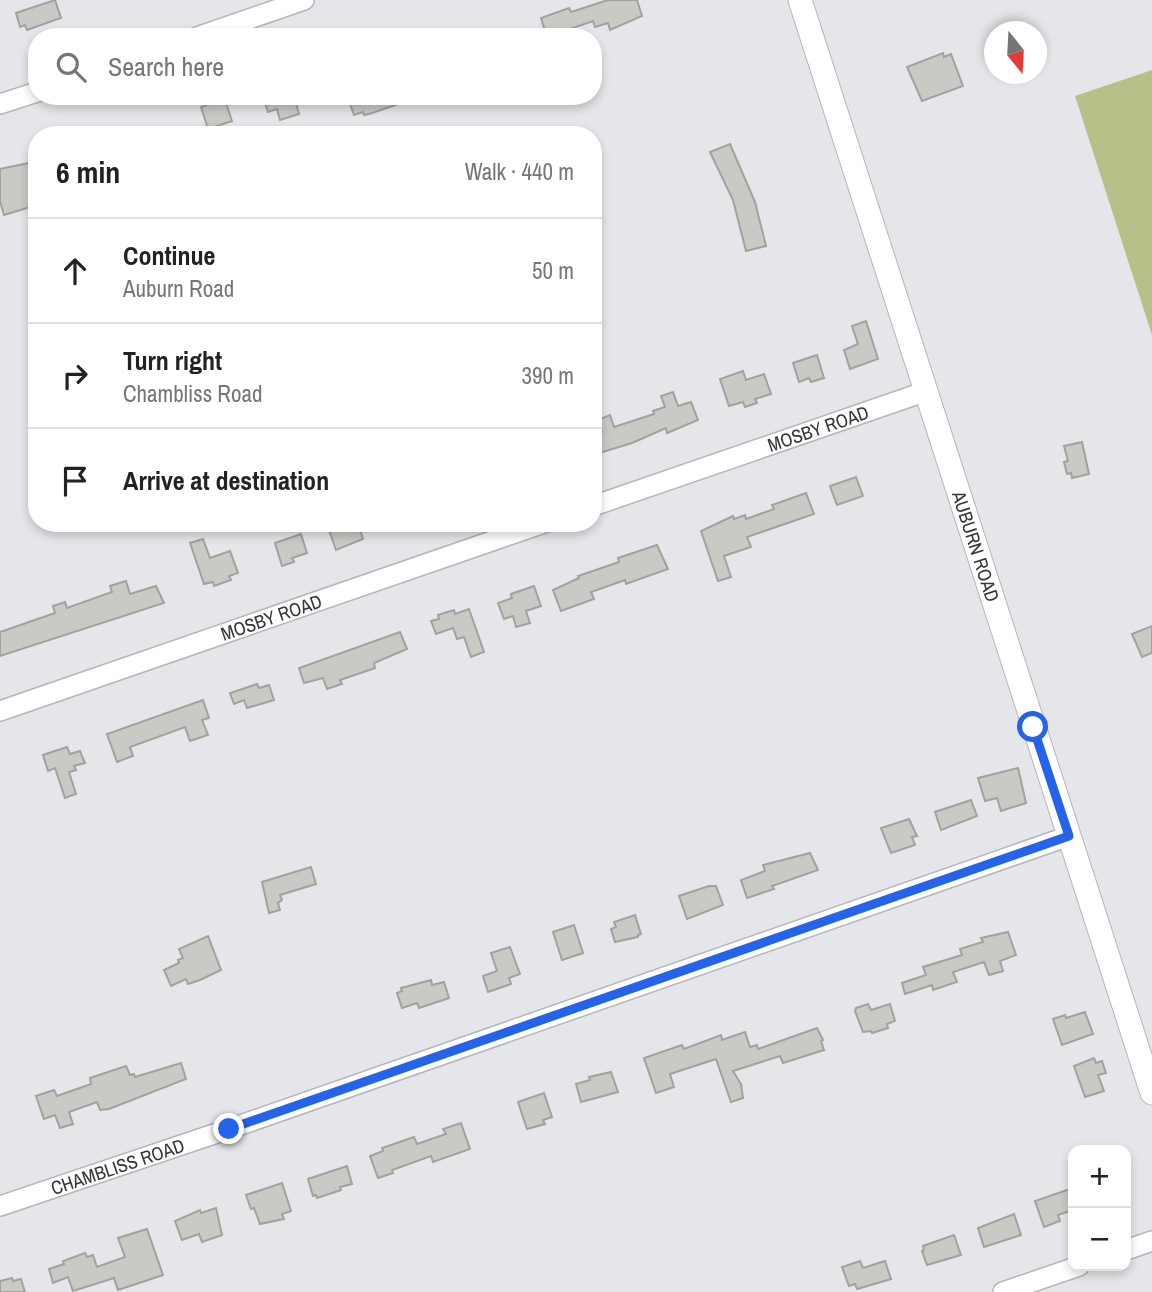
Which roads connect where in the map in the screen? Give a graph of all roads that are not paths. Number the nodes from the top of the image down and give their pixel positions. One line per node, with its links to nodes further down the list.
1 (304, 0): 3 (street)
2 (800, 0): 6 (street, AUBURN ROAD)
3 (223, 28)
4 (28, 95): 5 (street)
5 (0, 104)
6 (924, 392): 7 (street, MOSBY ROAD); 10 (street, AUBURN ROAD)
7 (602, 503)
8 (518, 532): 9 (street, MOSBY ROAD)
9 (0, 711)
10 (1069, 836): 11 (street, AUBURN ROAD); 12 (street, CHAMBLISS ROAD)
11 (1152, 1093)
12 (0, 1206)
13 (1152, 1241): 14 (street)
14 (1131, 1248)
15 (1068, 1270): 16 (street)
16 (1003, 1292)

